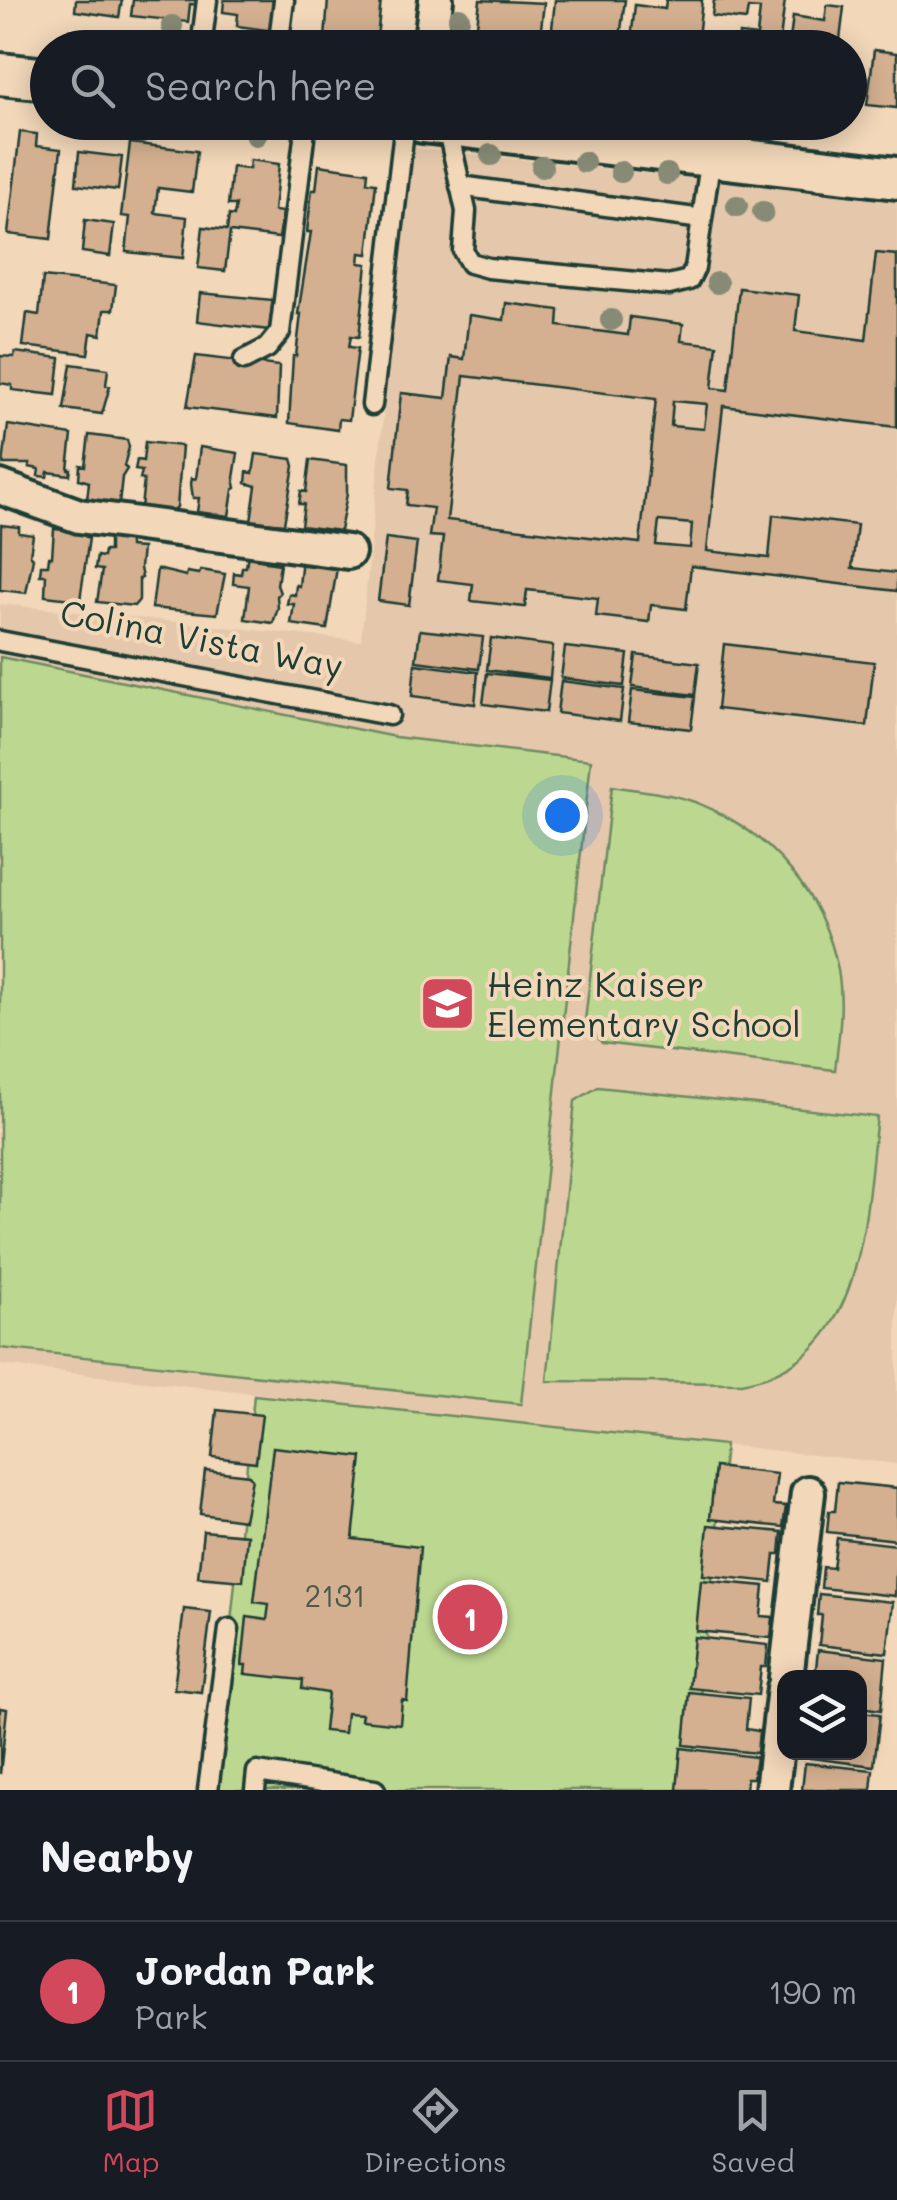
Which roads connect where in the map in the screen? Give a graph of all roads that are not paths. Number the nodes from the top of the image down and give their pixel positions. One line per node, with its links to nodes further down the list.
1 (207, 0): 4 (lane)
2 (284, 0): 5 (lane)
3 (436, 0): 6 (street)
4 (203, 30)
5 (280, 30)
6 (432, 30)
7 (0, 74): 8 (street)
8 (30, 78)
9 (304, 140): 17 (lane)
10 (403, 140): 18 (lane)
11 (441, 140): 15 (lane)
12 (573, 140): 13 (street)
13 (711, 156): 14 (street); 16 (lane)
14 (897, 178)
15 (460, 186): 16 (lane); 16 (lane)
16 (702, 218)
17 (244, 360)
18 (372, 405)
19 (0, 488): 20 (street)
20 (348, 552)
21 (0, 641): 22 (lane, Colina Vista Way)
22 (389, 715)
23 (808, 1493): 25 (street)
24 (228, 1628): 27 (lane)
25 (787, 1670)
26 (777, 1748): 30 (street)
27 (208, 1790)
28 (255, 1790): 29 (lane)
29 (375, 1790)
30 (772, 1790)

